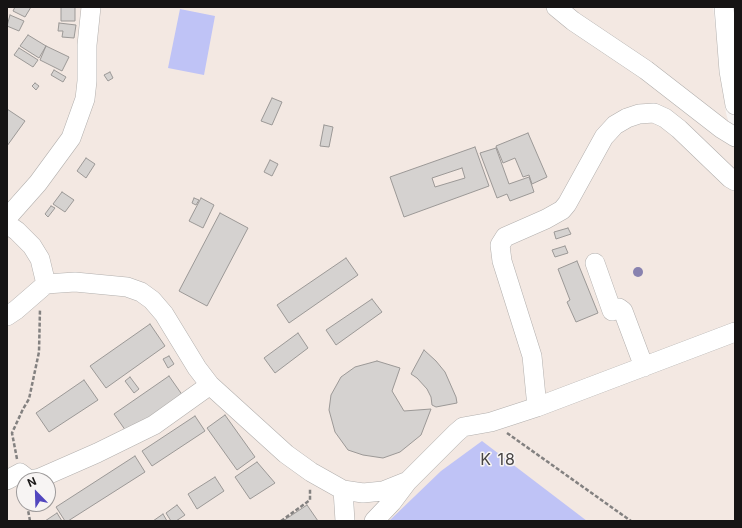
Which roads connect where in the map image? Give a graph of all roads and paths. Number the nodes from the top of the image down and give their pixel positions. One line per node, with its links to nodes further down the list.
1 (92, 7): 7 (street)
2 (556, 7): 5 (street)
3 (724, 7): 4 (street)
4 (735, 105)
5 (735, 137)
6 (735, 181): 15 (street)
7 (7, 218)
8 (7, 224): 10 (street)
9 (595, 263): 13 (street)
10 (43, 288): 11 (street); 14 (street); 18 (path)
11 (7, 316)
12 (735, 332): 13 (street)
13 (644, 367): 15 (street)
14 (210, 385): 17 (street); 18 (street)
15 (537, 407): 16 (street)
16 (491, 422): 19 (street); 24 (path)
17 (311, 472): 20 (street); 21 (path)
18 (13, 476)
19 (408, 481): 20 (street); 23 (street)
20 (343, 490): 22 (street)
21 (281, 521)
22 (345, 521)
23 (374, 521)
24 (631, 521)

